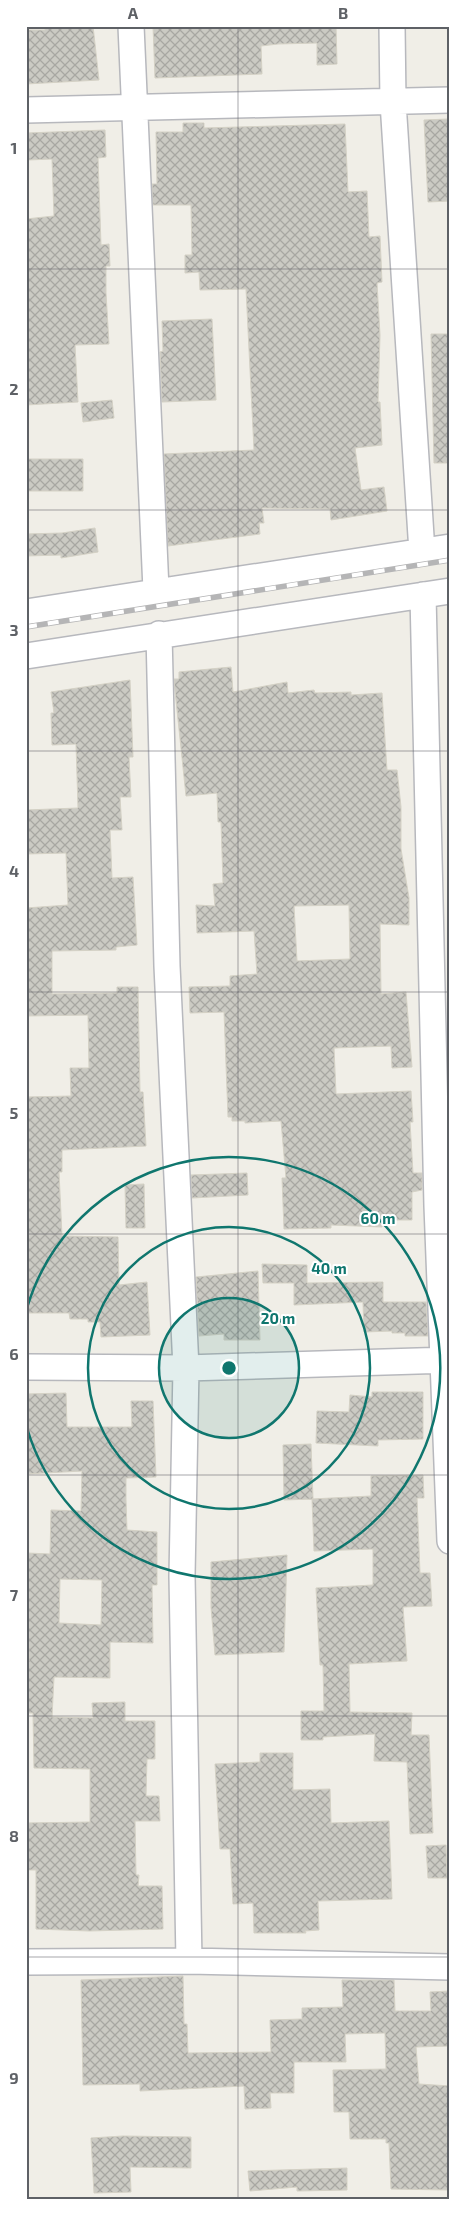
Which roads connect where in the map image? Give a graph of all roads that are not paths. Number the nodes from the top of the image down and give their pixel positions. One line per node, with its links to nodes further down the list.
1 (131, 26): 5 (street)
2 (392, 26): 4 (street)
3 (450, 100): 4 (street)
4 (393, 102): 5 (street); 8 (street)
5 (133, 106): 6 (street); 9 (street)
6 (26, 110)
7 (450, 547): 8 (street)
8 (422, 552): 9 (street)
9 (156, 590): 12 (street)
10 (450, 591): 11 (street)
11 (423, 595): 13 (street); 15 (street)
12 (26, 612)
13 (159, 634): 14 (street); 17 (street)
14 (26, 656)
15 (446, 1360): 17 (street); 18 (street)
16 (26, 1367): 17 (street)
17 (186, 1368): 19 (street)
18 (450, 1541)
19 (189, 1961): 20 (street); 21 (street)
20 (26, 1962)
21 (450, 1967)

